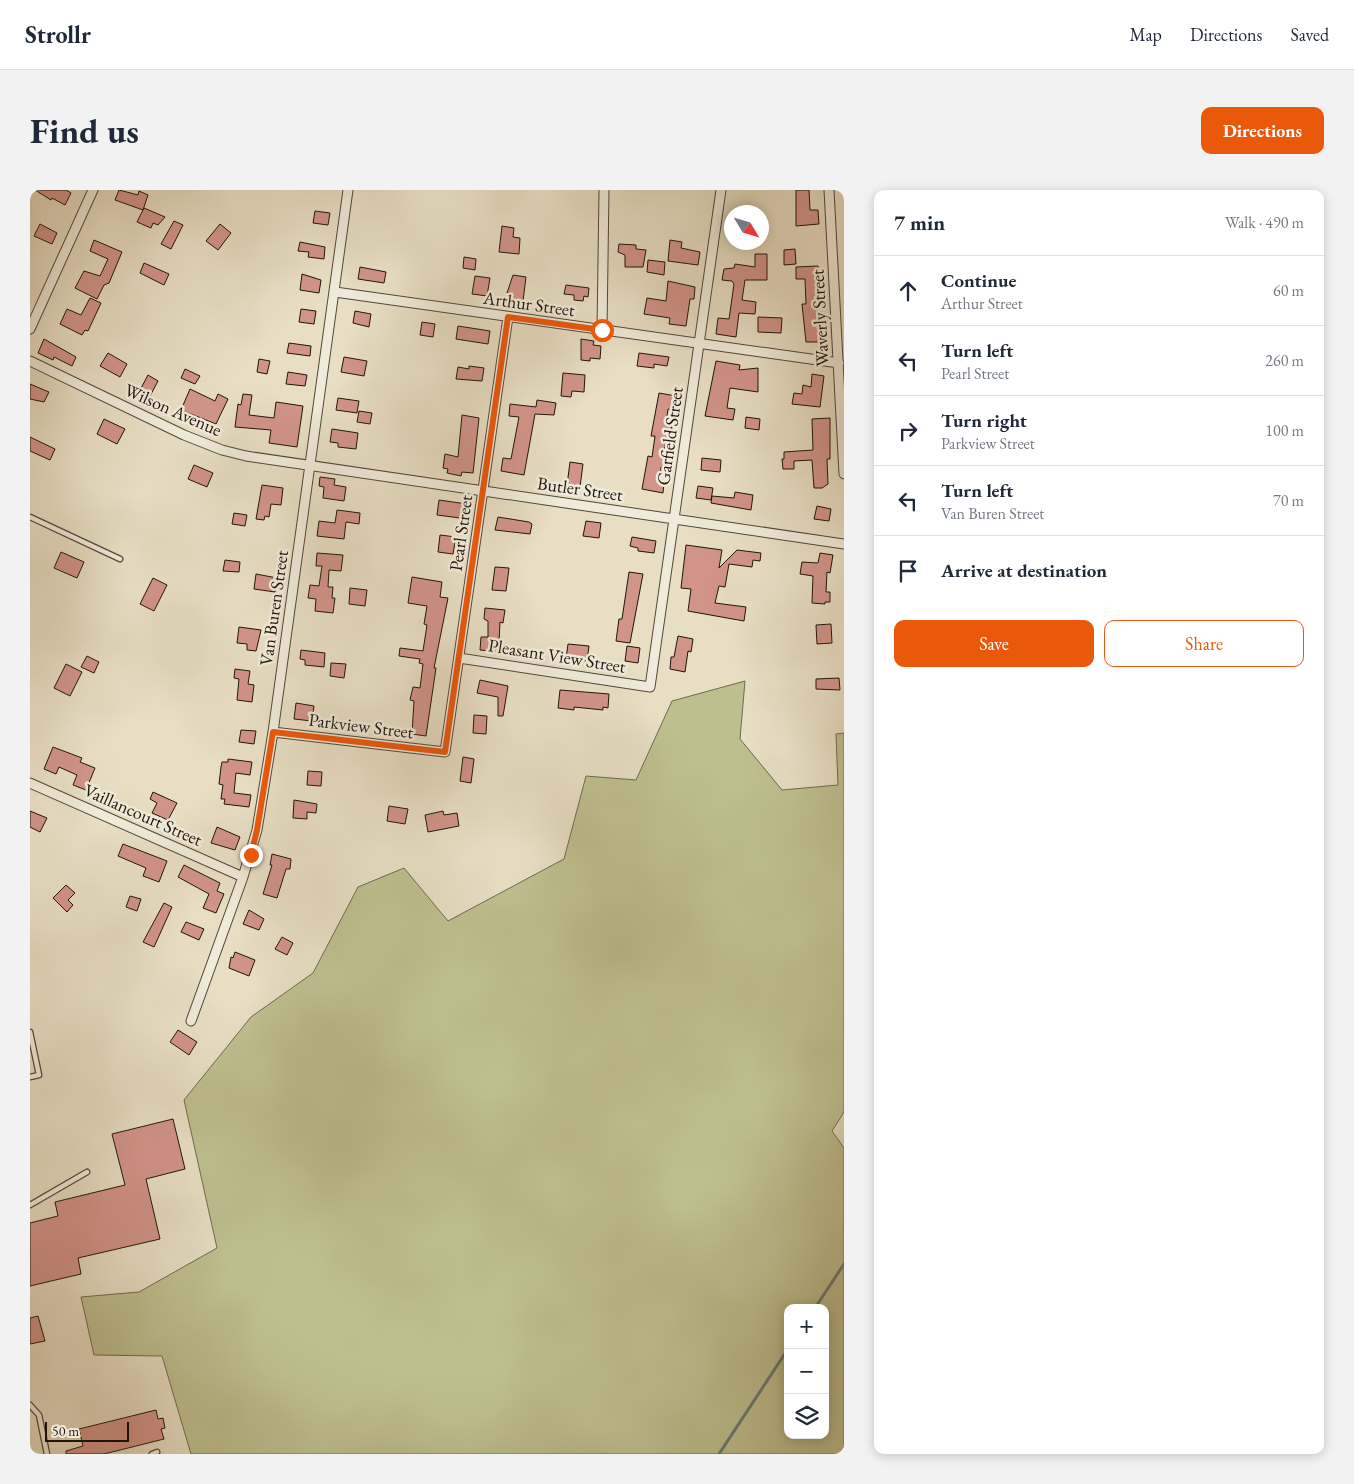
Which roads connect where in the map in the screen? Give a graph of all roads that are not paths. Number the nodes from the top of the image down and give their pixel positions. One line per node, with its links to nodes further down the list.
1 (94, 190): 8 (street)
2 (348, 190): 6 (street, Van Buren Street)
3 (604, 190): 9 (street)
4 (721, 190): 10 (street, Garfield Street)
5 (829, 190): 12 (street, Waverly Street)
6 (335, 292): 7 (street, Arthur Street); 14 (street, Van Buren Street)
7 (508, 317): 9 (street, Arthur Street); 16 (street, Pearl Street)
8 (30, 330)
9 (602, 330): 10 (street, Arthur Street)
10 (699, 343): 12 (street, Arthur Street); 18 (street, Garfield Street)
11 (30, 361): 14 (street, Wilson Avenue)
12 (838, 362): 13 (street, Waverly Street)
13 (844, 459): 15 (street, Waverly Street)
14 (311, 465): 16 (street, Butler Street); 23 (street, Van Buren Street)
15 (844, 474)
16 (483, 491): 18 (street, Butler Street); 21 (street, Pearl Street)
17 (30, 517): 20 (lane)
18 (674, 519): 19 (street, Butler Street); 22 (street, Garfield Street)
19 (844, 544)
20 (120, 559)
21 (459, 658): 22 (street, Pleasant View Street); 24 (street, Pearl Street)
22 (650, 687)
23 (273, 732): 24 (street, Parkview Street); 26 (street, Van Buren Street)
24 (445, 752)
25 (30, 783): 26 (street, Vaillancourt Street)
26 (244, 877): 27 (street, Van Buren Street)
27 (191, 1021)
28 (30, 1032): 29 (lane)
29 (30, 1077)
30 (86, 1172): 31 (lane)
31 (30, 1205)
32 (30, 1405): 33 (lane)
33 (47, 1454)

